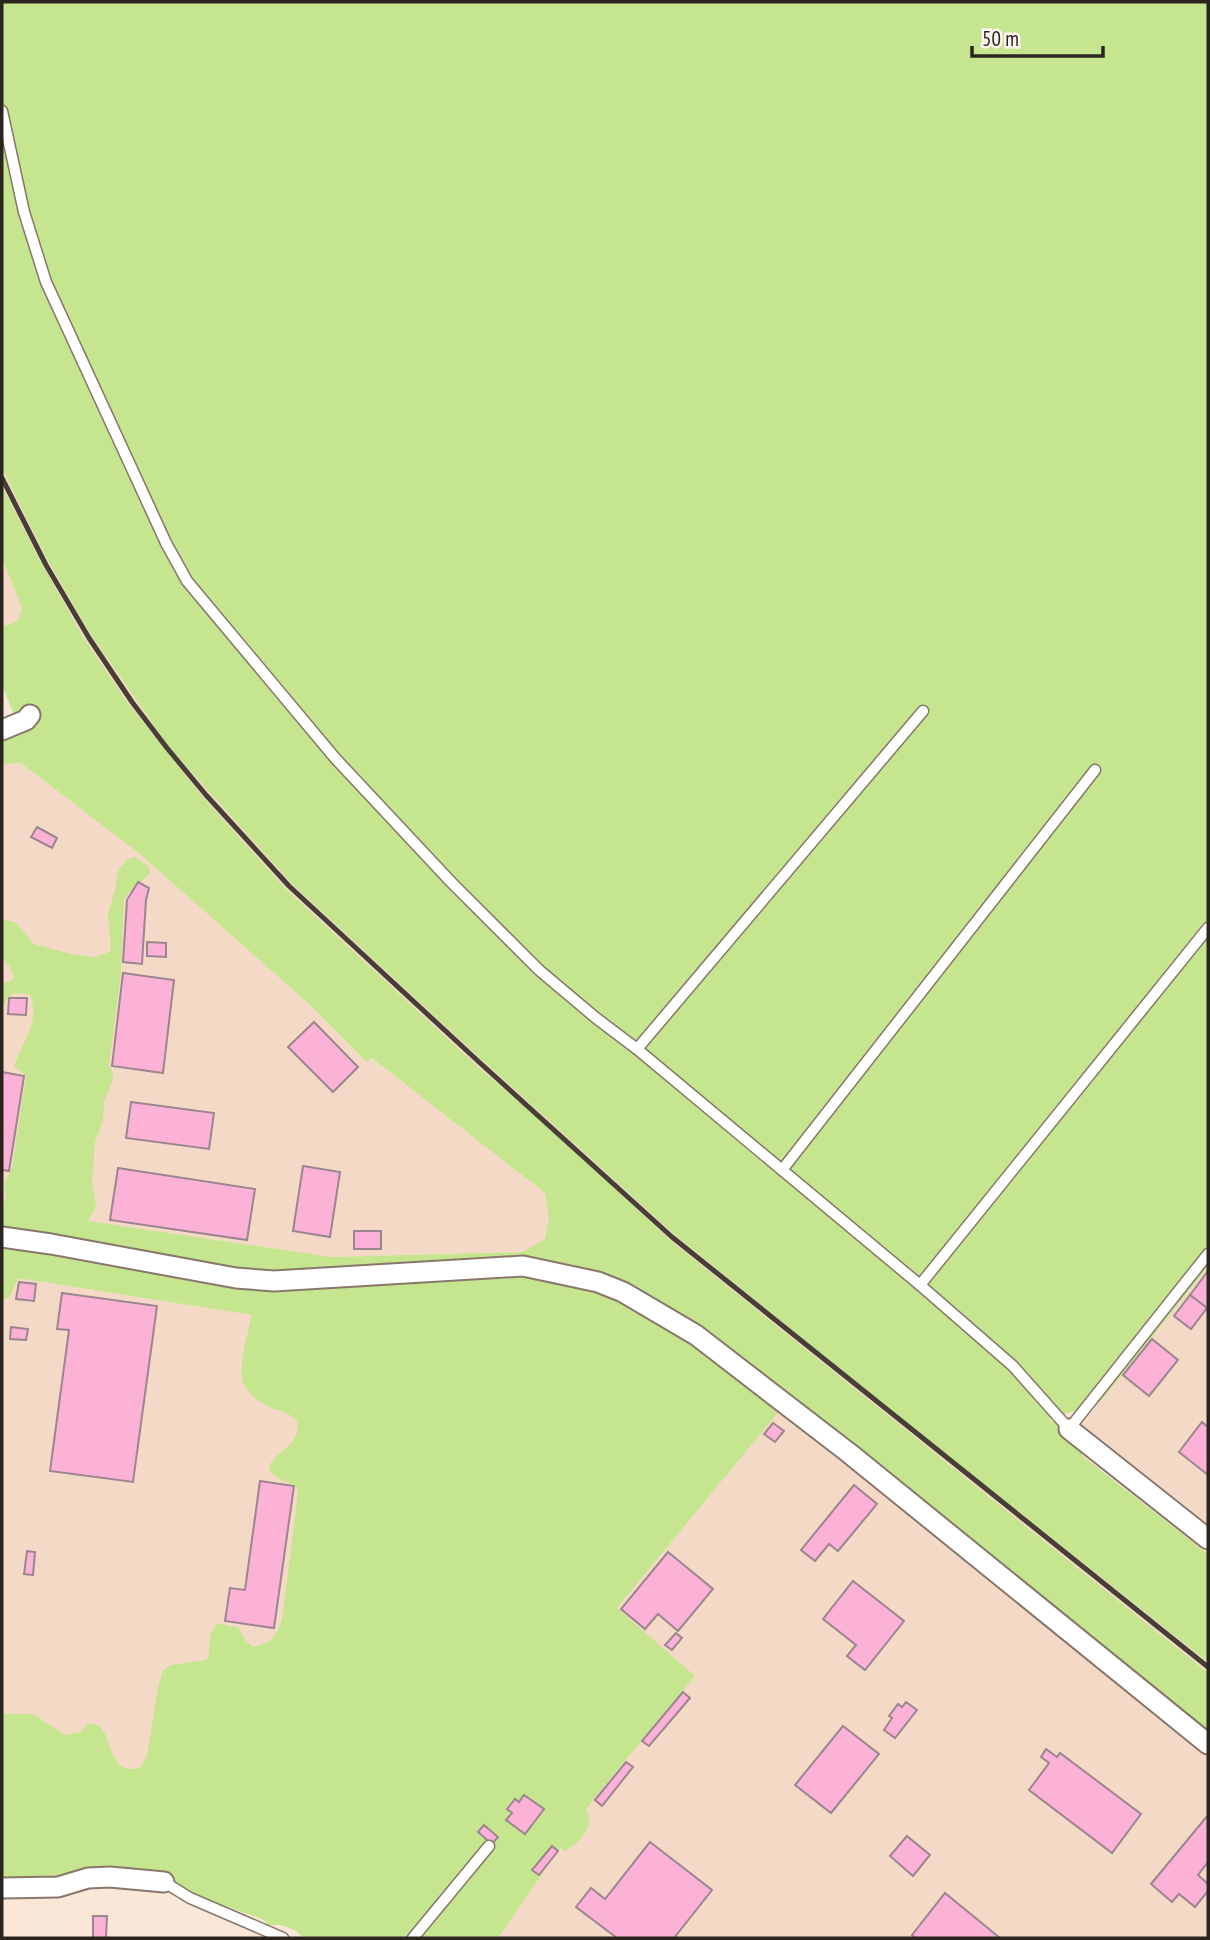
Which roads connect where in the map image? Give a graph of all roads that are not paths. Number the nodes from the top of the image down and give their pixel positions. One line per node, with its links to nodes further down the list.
1 (2, 111): 7 (lane)
2 (923, 711): 7 (lane)
3 (30, 715): 4 (street)
4 (2, 730)
5 (1094, 770): 8 (lane)
6 (1208, 928): 11 (lane)
7 (637, 1049): 8 (lane)
8 (782, 1170): 11 (lane)
9 (2, 1237): 14 (street)
10 (1208, 1254): 12 (lane)
11 (920, 1285): 12 (lane)
12 (1069, 1429): 13 (street)
13 (1208, 1539)
14 (1208, 1744)
15 (489, 1846): 19 (lane)
16 (164, 1882): 17 (street); 18 (lane)
17 (2, 1888)
18 (283, 1938)
19 (413, 1938)

